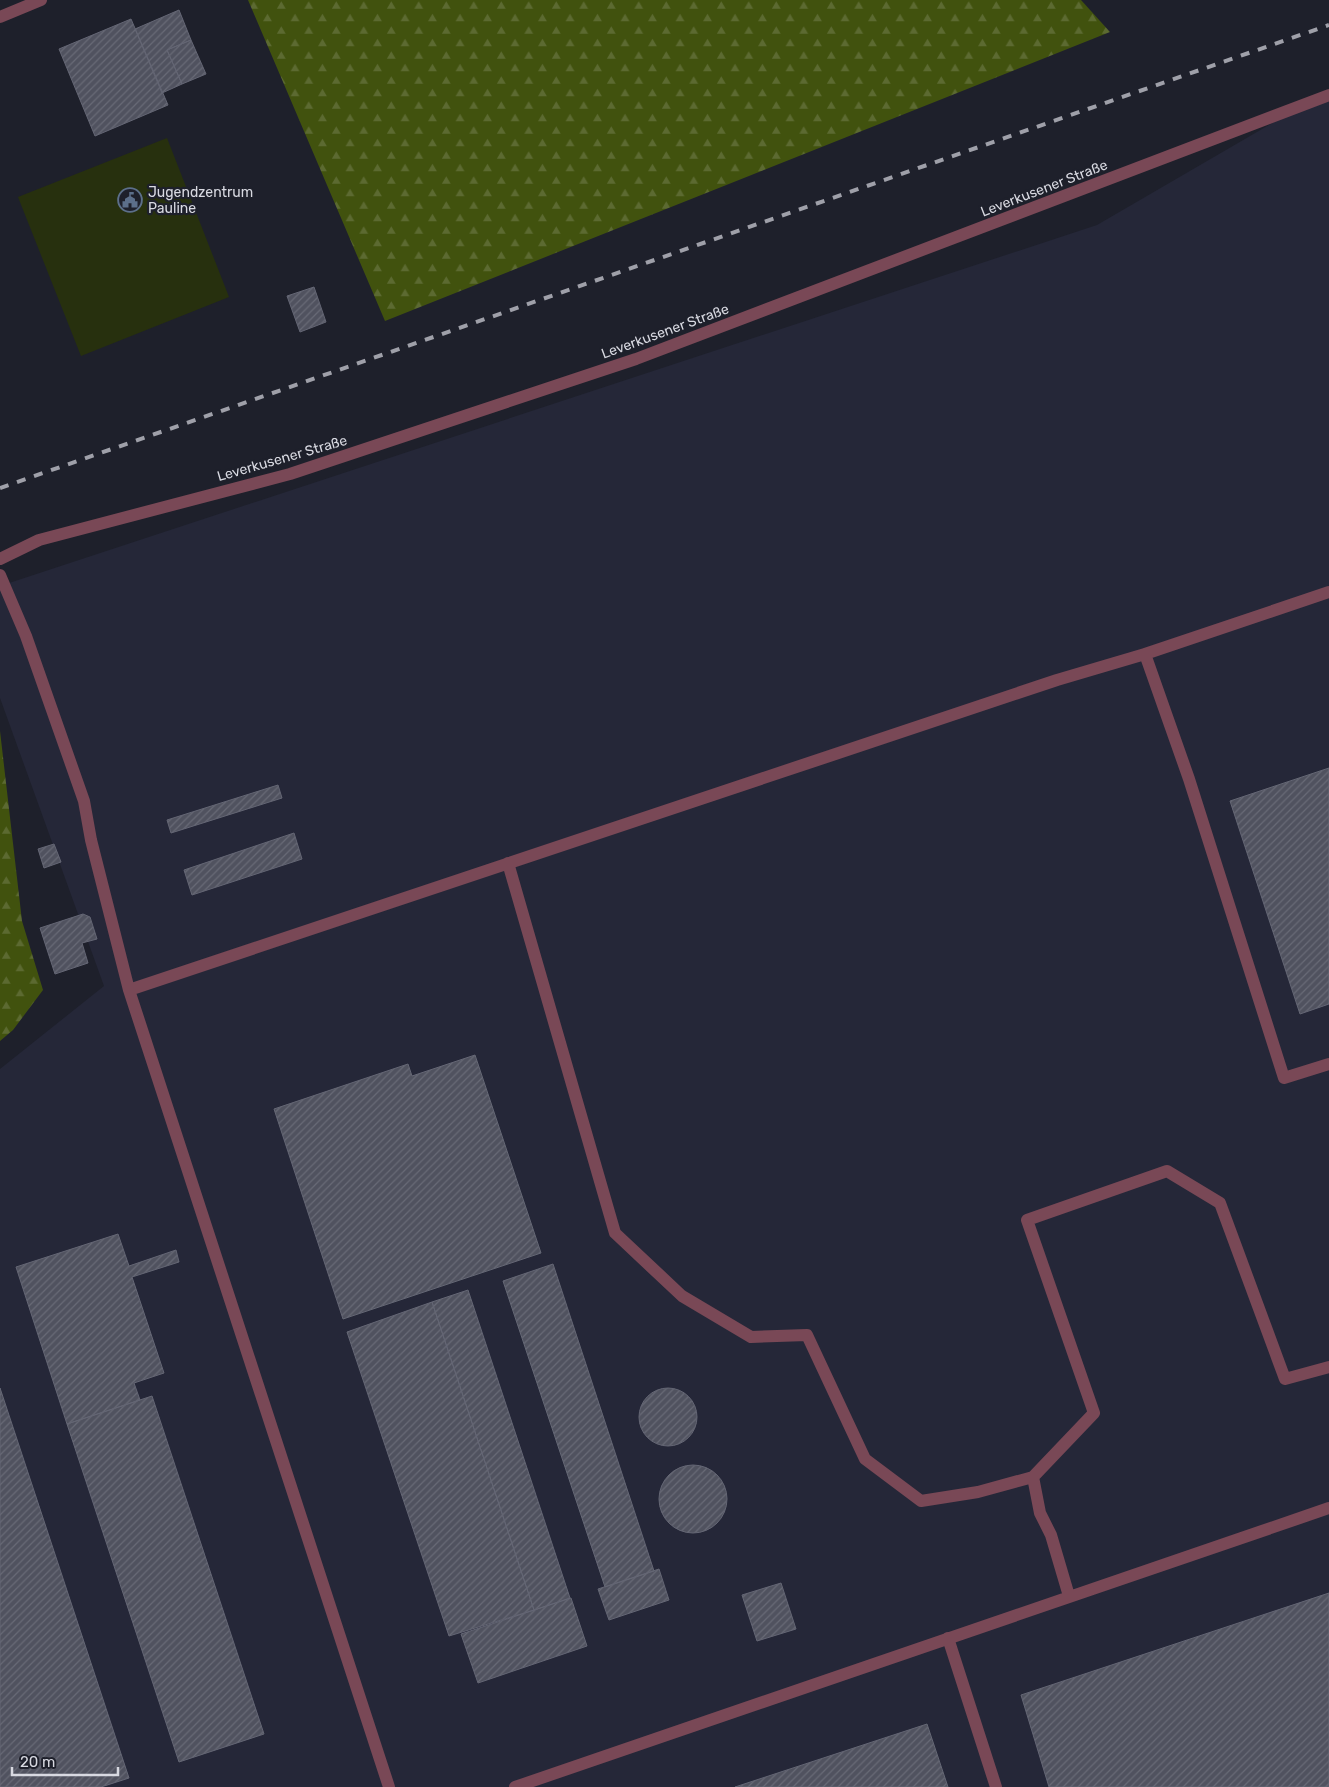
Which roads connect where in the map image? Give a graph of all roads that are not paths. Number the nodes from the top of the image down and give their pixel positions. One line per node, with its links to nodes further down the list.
1 (40, 0): 2 (street)
2 (0, 17)
3 (1329, 95): 4 (street, Leverkusener Straße)
4 (0, 560)
5 (0, 575): 9 (street)
6 (1329, 592): 7 (street)
7 (1145, 654): 8 (street); 10 (street)
8 (508, 863): 9 (street); 12 (street)
9 (129, 990): 16 (street)
10 (1329, 1064)
11 (1329, 1367): 12 (street)
12 (1033, 1477): 14 (street)
13 (1329, 1508): 14 (street)
14 (1069, 1596): 15 (street)
15 (948, 1638): 17 (street); 18 (street)
16 (389, 1787)
17 (516, 1787)
18 (996, 1787)

